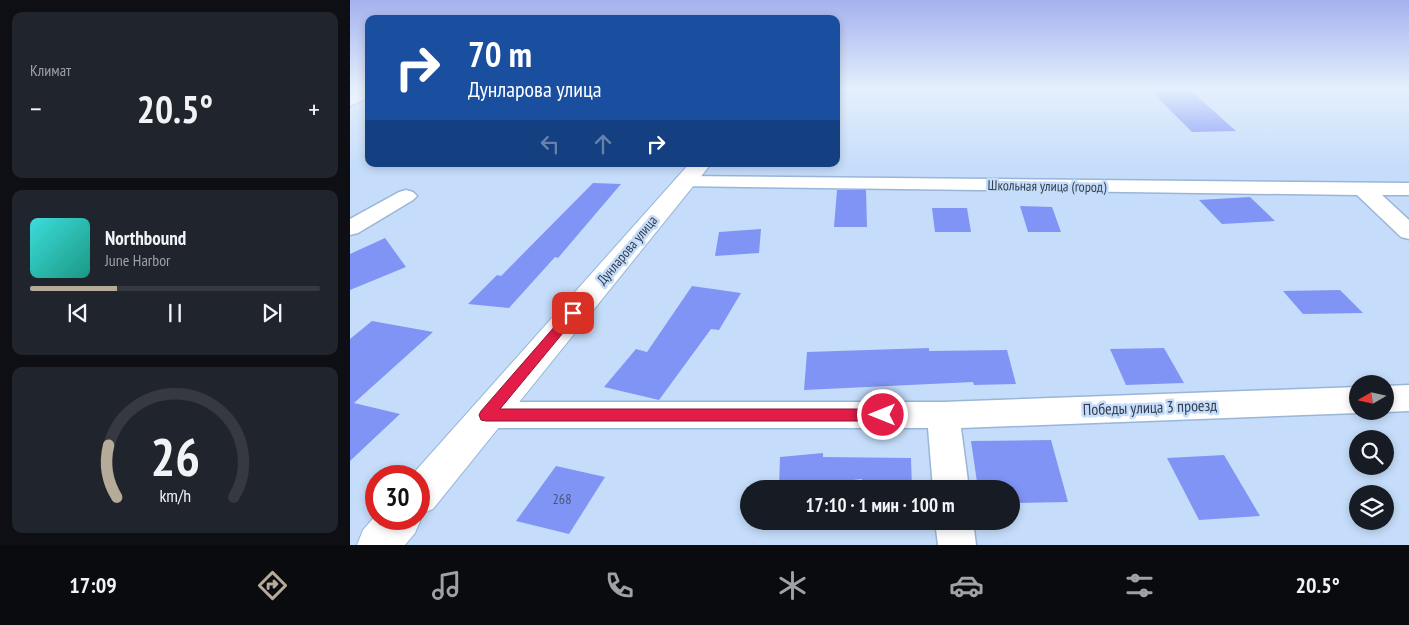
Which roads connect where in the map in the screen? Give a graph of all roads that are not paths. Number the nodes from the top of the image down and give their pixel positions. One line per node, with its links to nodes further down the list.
1 (692, 173): 3 (street, Школьная улица (город)); 10 (main road, Дунларова улица)
2 (1409, 189): 3 (street, Школьная улица (город))
3 (1364, 190): 6 (street)
4 (406, 196): 5 (street)
5 (350, 228)
6 (1409, 232)
7 (1409, 398): 8 (street)
8 (1394, 399)
9 (1349, 400): 11 (street, Победы улица 3 проезд)
10 (486, 415): 11 (street, Победы улица 3 проезд); 13 (main road, Дунларова улица)
11 (943, 415): 12 (street)
12 (950, 480)
13 (430, 483)
14 (391, 530): 16 (main road)
15 (955, 530): 17 (street)
16 (378, 545)
17 (957, 545)

